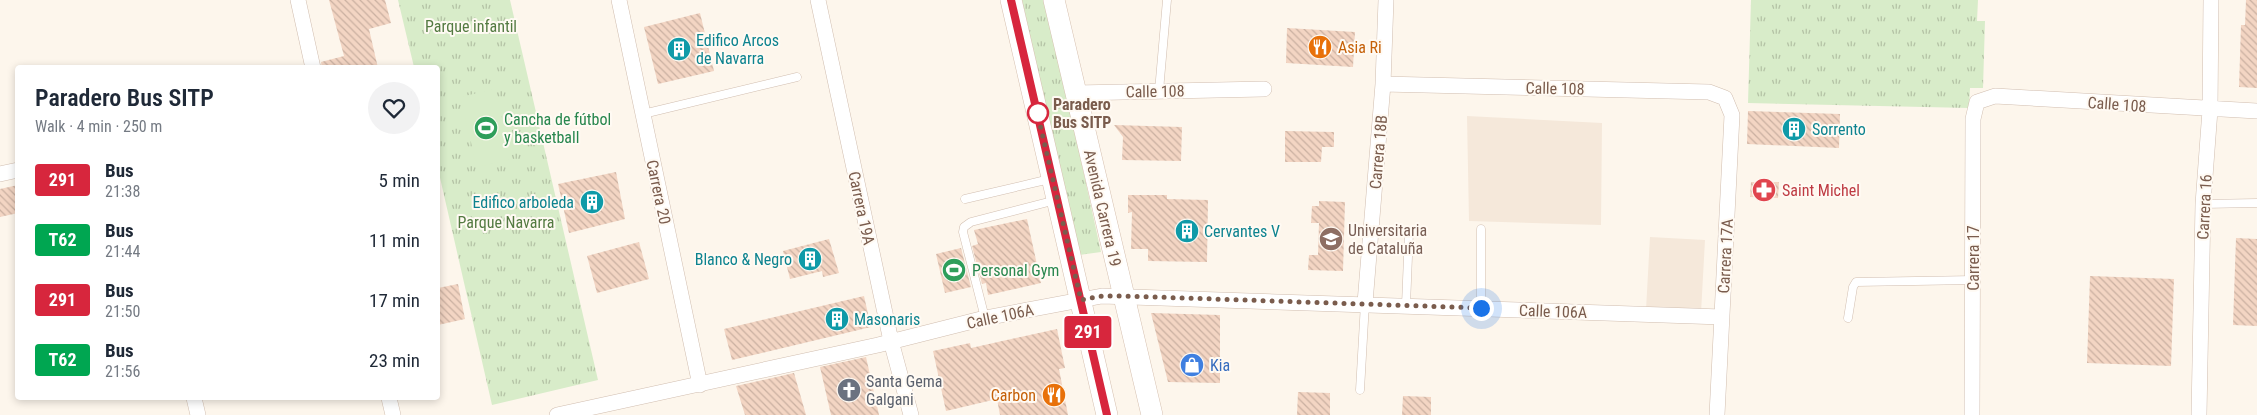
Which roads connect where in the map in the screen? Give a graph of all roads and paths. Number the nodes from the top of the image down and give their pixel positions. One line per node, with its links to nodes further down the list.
1 (298, 0): 9 (street)
2 (619, 0): 19 (street, Carrera 20)
3 (818, 0): 38 (street, Carrera 19A)
4 (1011, 0): 22 (main road)
5 (1054, 0): 14 (main road, Avenida Carrera 19)
6 (1167, 0): 13 (lane)
7 (1386, 0): 11 (street, Carrera 18B)
8 (2211, 0): 17 (street, Carrera 16)
9 (312, 65)
10 (797, 77): 19 (lane)
11 (1383, 84): 15 (street, Calle 108); 32 (street, Carrera 18B)
12 (1264, 90): 13 (street, Calle 108)
13 (1159, 91): 14 (street, Calle 108)
14 (1076, 93): 30 (main road, Avenida Carrera 19)
15 (1726, 98): 35 (street, Carrera 17A)
16 (1978, 102): 17 (street, Calle 108); 29 (street, Carrera 17)
17 (2210, 110): 18 (street, Calle 108); 26 (street, Carrera 16)
18 (2257, 111)
19 (643, 114): 39 (street, Carrera 20)
20 (15, 171): 21 (street)
21 (0, 174)
22 (1053, 178): 23 (lane); 24 (main road)
23 (964, 199)
24 (1058, 199): 31 (main road); 36 (lane)
25 (2257, 202): 26 (lane)
26 (2203, 204): 51 (street, Carrera 16)
27 (1481, 229): 34 (lane)
28 (1409, 232): 33 (lane)
29 (1974, 280): 37 (lane); 50 (street, Carrera 17)
30 (1124, 296): 31 (street, Calle 106A); 32 (street, Calle 106A); 48 (main road, Avenida Carrera 19)
31 (1081, 300): 36 (street, Calle 106A); 47 (main road)
32 (1365, 303): 33 (street, Calle 106A); 40 (lane)
33 (1406, 305): 34 (street, Calle 106A)
34 (1481, 308): 35 (street, Calle 106A)
35 (1722, 317): 49 (street, Carrera 17A)
36 (985, 318): 38 (street, Calle 106A)
37 (1848, 318)
38 (891, 342): 39 (street, Calle 106A); 46 (street, Carrera 19A)
39 (700, 385): 45 (street, Calle 106A)
40 (1360, 390)
41 (194, 400): 43 (street)
42 (389, 400): 44 (street)
43 (198, 415)
44 (393, 415)
45 (557, 415)
46 (911, 415)
47 (1107, 415)
48 (1152, 415)
49 (1718, 415)
50 (1972, 415)
51 (2199, 415)

